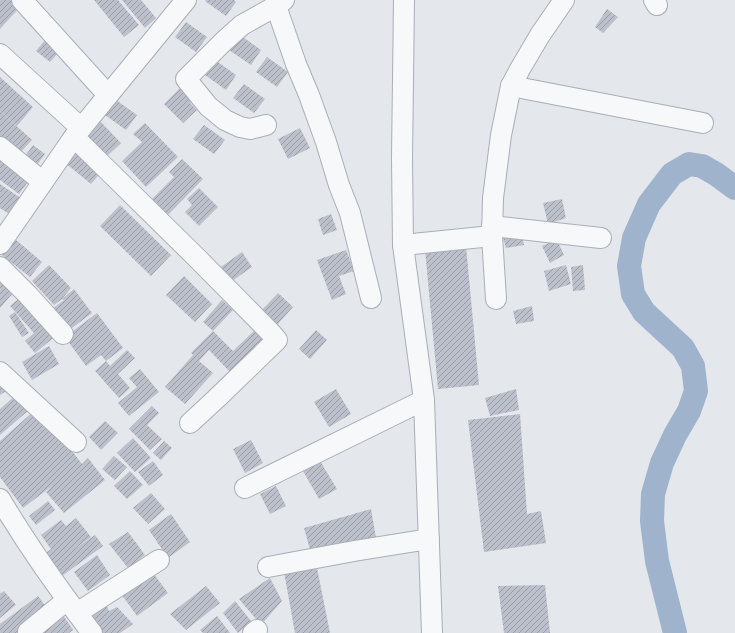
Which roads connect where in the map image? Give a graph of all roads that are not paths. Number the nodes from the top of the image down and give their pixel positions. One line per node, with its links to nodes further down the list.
1 (22, 0): 8 (street)
2 (186, 0): 8 (street)
3 (404, 0): 17 (street)
4 (564, 0): 7 (street)
5 (280, 3): 10 (street); 19 (street)
6 (0, 54): 11 (street)
7 (511, 86): 9 (street); 14 (street)
8 (108, 95): 11 (street)
9 (704, 123)
10 (266, 125)
11 (77, 133): 13 (street); 24 (street)
12 (0, 147): 13 (street)
13 (43, 182): 16 (street)
14 (492, 231): 15 (street); 17 (street); 20 (street)
15 (601, 238)
16 (0, 244)
17 (403, 246): 23 (street)
18 (0, 267): 21 (street)
19 (371, 298)
20 (496, 299)
21 (63, 334)
22 (0, 372): 25 (street)
23 (424, 400): 26 (street); 28 (street)
24 (190, 423)
25 (76, 442)
26 (245, 488)
27 (0, 499): 31 (street)
28 (429, 540): 30 (street); 34 (street)
29 (159, 560): 31 (street)
30 (268, 567)
31 (72, 607): 32 (street); 33 (street)
32 (28, 633)
33 (92, 633)
34 (432, 633)

